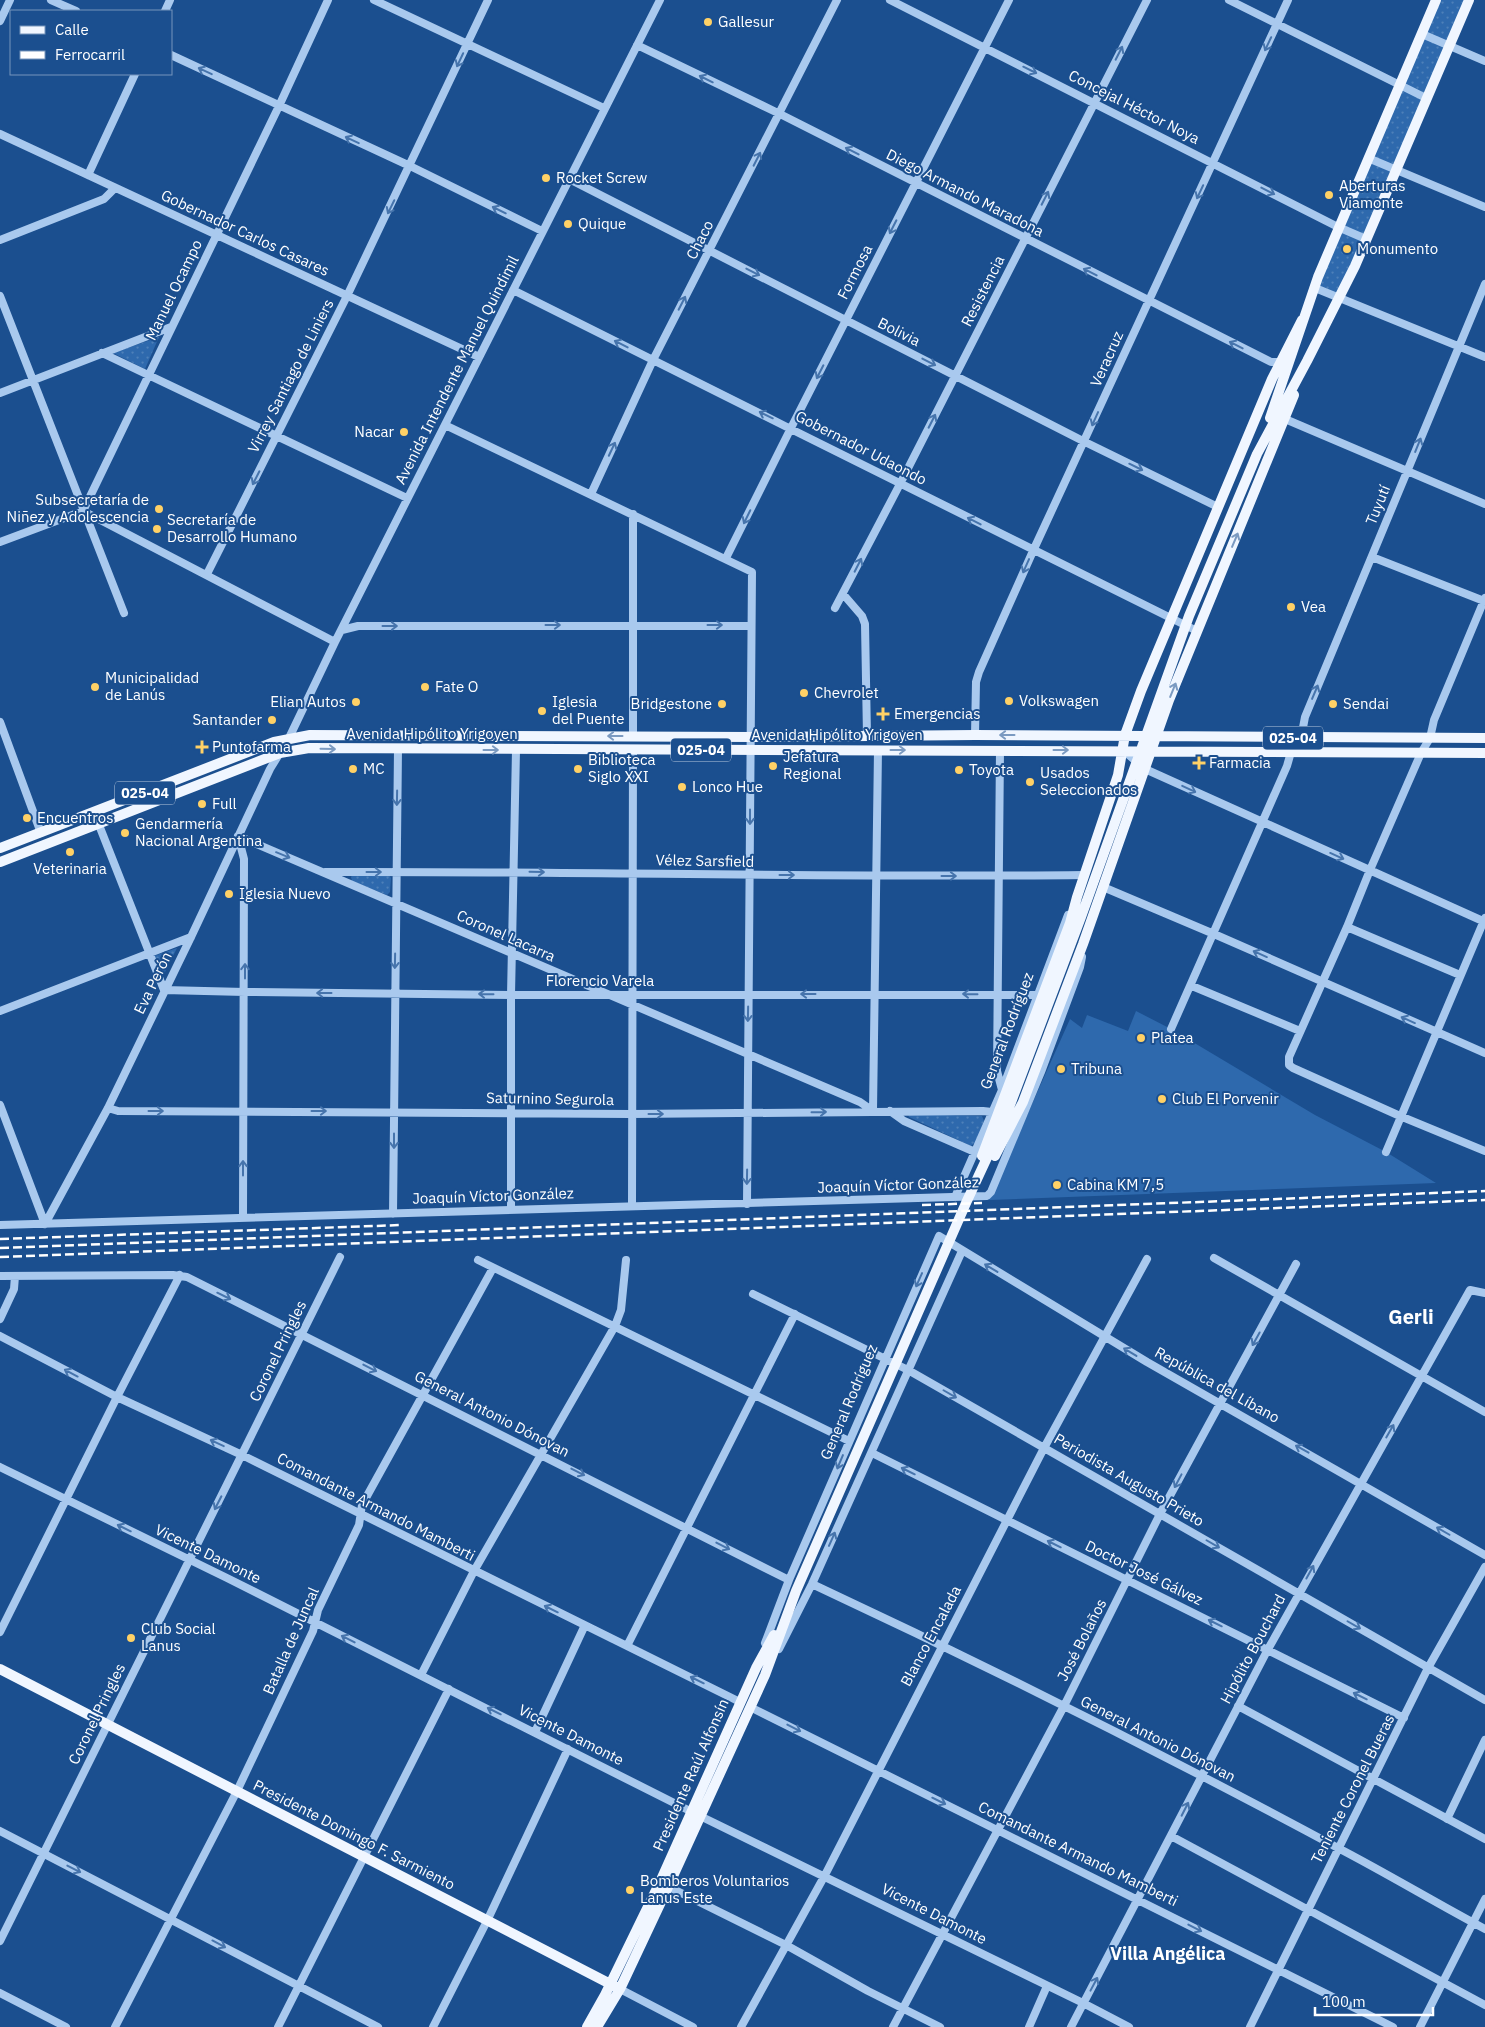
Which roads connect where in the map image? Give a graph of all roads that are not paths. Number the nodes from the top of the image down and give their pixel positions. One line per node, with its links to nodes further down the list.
1 (10, 0): 16 (street)
2 (51, 0): 15 (street)
3 (328, 0): 29 (street, Manuel Ocampo)
4 (374, 0): 19 (street)
5 (488, 0): 19 (street, Virrey Santiago de Liniers)
6 (660, 0): 20 (street, Avenida Intendente Manuel Quindimil)
7 (837, 0): 31 (street, Chaco)
8 (890, 0): 22 (street, Concejal Héctor Noya)
9 (1009, 0): 22 (street, Formosa)
10 (1147, 0): 28 (street, Resistencia, one-way to 10)
11 (1229, 0): 17 (street)
12 (1288, 0): 17 (street, Veracruz)
13 (1436, 0): 18 (main road)
14 (1469, 0): 21 (main road)
15 (74, 10)
16 (0, 21)
17 (1277, 25): 26 (street); 34 (street, Veracruz, one-way to 34)
18 (1422, 34): 21 (street); 26 (main road)
19 (468, 45): 30 (street); 35 (street, Virrey Santiago de Liniers, one-way to 35)
20 (637, 45): 30 (street, Avenida Intendente Manuel Quindimil); 31 (street, Diego Armando Maradona, one-way to 20)
21 (1450, 46): 24 (street); 27 (main road)
22 (986, 49): 28 (street, Concejal Héctor Noya, one-way to 28); 39 (street, Formosa)
23 (172, 56): 29 (street, one-way to 23)
24 (1485, 61)
25 (135, 75): 37 (street)
26 (1399, 86): 27 (street); 33 (main road)
27 (1426, 98): 36 (main road)
28 (1094, 102): 34 (street, Concejal Héctor Noya); 45 (street, Resistencia, one-way to 28)
29 (279, 106): 35 (street, one-way to 29); 44 (street, Manuel Ocampo)
30 (604, 108): 38 (street, Avenida Intendente Manuel Quindimil)
31 (780, 114): 39 (street, Diego Armando Maradona, one-way to 31); 48 (street, Chaco, one-way to 31)
32 (0, 134): 37 (street, Gobernador Carlos Casares)
33 (1368, 158): 36 (street); 42 (main road)
34 (1213, 163): 42 (street, Concejal Héctor Noya, one-way to 42); 55 (street, Veracruz, one-way to 55)
35 (410, 166): 43 (street, one-way to 35); 53 (street, Virrey Santiago de Liniers, one-way to 53)
36 (1396, 170): 41 (street); 46 (main road)
37 (88, 175): 40 (street, Gobernador Carlos Casares)
38 (569, 179): 43 (street, Avenida Intendente Manuel Quindimil); 48 (street, Bolivia)
39 (916, 184): 45 (street, Diego Armando Maradona); 56 (street, Formosa, one-way to 56)
40 (115, 188): 44 (street, Gobernador Carlos Casares); 47 (street)
41 (1485, 207)
42 (1338, 227): 46 (street, Concejal Héctor Noya); 50 (main road)
43 (542, 231): 51 (street, Avenida Intendente Manuel Quindimil)
44 (216, 235): 53 (street, Gobernador Carlos Casares); 58 (street, Manuel Ocampo)
45 (1025, 239): 55 (street, Diego Armando Maradona, one-way to 45); 66 (street, Resistencia)
46 (1366, 239): 54 (main road)
47 (0, 240)
48 (710, 250): 56 (street, Bolivia, one-way to 56); 63 (street, Chaco, one-way to 48)
49 (1485, 284): 59 (street, Tuyutí)
50 (1315, 288): 54 (street); 57 (main road)
51 (513, 290): 61 (street, Avenida Intendente Manuel Quindimil); 63 (street, Gobernador Udaondo, one-way to 51)
52 (0, 296): 68 (street)
53 (347, 296): 61 (street, Gobernador Carlos Casares); 73 (street, Virrey Santiago de Liniers)
54 (1339, 296): 59 (street); 64 (main road)
55 (1148, 301): 65 (street, Diego Armando Maradona, one-way to 55); 74 (street, Veracruz, one-way to 74)
56 (846, 320): 66 (street, Bolivia, one-way to 66); 72 (street, Formosa, one-way to 72)
57 (1302, 320): 65 (main road); 75 (main road)
58 (171, 327): 60 (street); 67 (street, Manuel Ocampo)
59 (1459, 346): 62 (street); 76 (street, Tuyutí, one-way to 59)
60 (102, 354): 67 (street); 68 (street)
61 (479, 357): 71 (street, Avenida Intendente Manuel Quindimil)
62 (1485, 357)
63 (653, 360): 72 (street, Gobernador Udaondo, one-way to 63); 78 (street, Chaco, one-way to 63)
64 (1307, 361): 70 (main road); 75 (main road)
65 (1280, 362): 81 (main road)
66 (955, 375): 74 (street, Bolivia); 77 (street, Resistencia, one-way to 66)
67 (148, 376): 73 (street); 82 (street, Manuel Ocampo)
68 (34, 380): 69 (street); 82 (street)
69 (0, 393)
70 (1285, 419): 76 (street); 97 (main road, one-way to 70)
71 (445, 424): 78 (street); 79 (street, Avenida Intendente Manuel Quindimil)
72 (791, 428): 77 (street, Gobernador Udaondo); 87 (street, Formosa, one-way to 87)
73 (276, 437): 79 (street); 88 (street, Virrey Santiago de Liniers, one-way to 88)
74 (1085, 442): 81 (street, Bolivia, one-way to 81); 85 (street, Veracruz)
75 (1257, 454): 183 (main road)
76 (1408, 470): 80 (street); 86 (street, Tuyutí)
77 (900, 484): 85 (street, Gobernador Udaondo, one-way to 77); 89 (street, Resistencia, one-way to 77)
78 (591, 494): 83 (street)
79 (407, 498): 96 (street, Avenida Intendente Manuel Quindimil)
80 (1485, 504)
81 (1218, 507): 93 (main road)
82 (83, 511): 84 (street); 88 (street); 92 (street)
83 (633, 514): 87 (street); 94 (street)
84 (0, 542)
85 (1033, 551): 93 (street, Gobernador Udaondo); 100 (street, Veracruz, one-way to 100)
86 (1372, 557): 90 (street); 107 (street, Tuyutí, one-way to 86)
87 (726, 558): 95 (street)
88 (207, 574): 98 (street)
89 (844, 594): 91 (street, Resistencia); 103 (street)
90 (1484, 600): 108 (street)
91 (835, 608)
92 (124, 613)
93 (1172, 618): 97 (street, Gobernador Udaondo); 101 (main road)
94 (633, 625): 95 (street, one-way to 95); 96 (street, one-way to 94); 102 (street)
95 (751, 626): 105 (street)
96 (342, 630): 98 (street, Avenida Intendente Manuel Quindimil)
97 (1197, 630): 104 (main road, one-way to 97)
98 (335, 642): 106 (street, Avenida Intendente Manuel Quindimil)
99 (0, 722): 125 (street)
100 (975, 734): 101 (main road, Avenida Hipólito Yrigoyen / 025-04, one-way to 100); 103 (main road, Avenida Hipólito Yrigoyen / 025-04)
101 (1125, 735): 104 (main road, Avenida Hipólito Yrigoyen / 025-04); 115 (main road)
102 (633, 736): 105 (main road, Avenida Hipólito Yrigoyen / 025-04); 106 (main road, Avenida Hipólito Yrigoyen / 025-04, one-way to 106)
103 (867, 736): 105 (main road, Avenida Hipólito Yrigoyen / 025-04)
104 (1157, 736): 107 (main road, Avenida Hipólito Yrigoyen / 025-04); 117 (main road)
105 (751, 737): 116 (street)
106 (289, 738): 119 (street, Avenida Intendente Manuel Quindimil); 125 (main road, Avenida Hipólito Yrigoyen / 025-04)
107 (1301, 738): 108 (main road, Avenida Hipólito Yrigoyen / 025-04)
108 (1430, 738): 109 (main road, Avenida Hipólito Yrigoyen / 025-04); 120 (street)
109 (1485, 738)
110 (398, 749): 111 (main road, Avenida Hipólito Yrigoyen / 025-04, one-way to 111); 119 (main road, Avenida Hipólito Yrigoyen / 025-04, one-way to 110); 131 (street, one-way to 131)
111 (516, 750): 112 (main road, Avenida Hipólito Yrigoyen / 025-04); 132 (street)
112 (633, 750): 116 (main road, Avenida Hipólito Yrigoyen / 025-04); 133 (street)
113 (878, 750): 114 (main road, Avenida Hipólito Yrigoyen / 025-04, one-way to 114); 116 (main road, Avenida Hipólito Yrigoyen / 025-04); 135 (street)
114 (1000, 750): 115 (main road, Avenida Hipólito Yrigoyen / 025-04, one-way to 115); 137 (street)
115 (1123, 750): 117 (main road, Avenida Hipólito Yrigoyen / 025-04); 122 (street); 136 (main road)
116 (751, 751): 134 (street, one-way to 134)
117 (1152, 751): 118 (main road, Avenida Hipólito Yrigoyen / 025-04); 122 (main road)
118 (1291, 752): 120 (main road, Avenida Hipólito Yrigoyen / 025-04); 123 (street)
119 (280, 753): 124 (main road, Avenida Hipólito Yrigoyen / 025-04); 126 (street, Eva Perón)
120 (1421, 753): 121 (main road, Avenida Hipólito Yrigoyen / 025-04); 129 (street)
121 (1485, 753)
122 (1145, 769): 123 (street, one-way to 123); 138 (main road)
123 (1262, 823): 129 (street, one-way to 129); 142 (street)
124 (99, 825): 128 (main road, Avenida Hipólito Yrigoyen / 025-04); 146 (street)
125 (41, 832): 127 (main road, Avenida Hipólito Yrigoyen / 025-04)
126 (238, 836): 130 (street, Coronel Lacarra, one-way to 130); 143 (street, Eva Perón); 151 (street, one-way to 126)
127 (0, 848)
128 (0, 862)
129 (1370, 870): 140 (street); 141 (street)
130 (325, 872): 131 (street, Vélez Sarsfield, one-way to 131); 139 (street, Coronel Lacarra)
131 (396, 872): 132 (street, Vélez Sarsfield); 139 (street)
132 (514, 872): 133 (street, Vélez Sarsfield, one-way to 133); 145 (street)
133 (632, 874): 134 (street, Vélez Sarsfield); 157 (street)
134 (750, 875): 135 (street, Vélez Sarsfield, one-way to 135); 154 (street)
135 (877, 875): 137 (street, Vélez Sarsfield, one-way to 137); 155 (street)
136 (1084, 875): 137 (street, Vélez Sarsfield); 159 (main road)
137 (998, 876): 158 (street)
138 (1103, 887): 142 (street); 144 (main road)
139 (396, 903): 145 (street, Coronel Lacarra); 152 (street, one-way to 152)
140 (1485, 921): 147 (street)
141 (1347, 927): 147 (street); 148 (street)
142 (1214, 934): 148 (street, one-way to 142); 149 (street)
143 (191, 937): 146 (street); 150 (street, Eva Perón)
144 (1082, 946): 182 (street, Joaquín Víctor González); 183 (main road)
145 (512, 953): 153 (street, Coronel Lacarra); 156 (street)
146 (149, 954): 150 (street); 161 (street)
147 (1460, 975): 164 (street)
148 (1322, 982): 163 (street); 164 (street, one-way to 148)
149 (1192, 986): 162 (street); 163 (street)
150 (164, 990): 151 (street, Florencio Varela); 169 (street, Eva Perón)
151 (245, 992): 152 (street, Florencio Varela, one-way to 151); 171 (street)
152 (394, 993): 156 (street, Florencio Varela, one-way to 152); 172 (street)
153 (605, 994): 156 (street, Florencio Varela); 157 (street, Florencio Varela); 160 (street, Coronel Lacarra)
154 (748, 994): 155 (street, Florencio Varela, one-way to 154); 157 (street, Florencio Varela); 166 (street, one-way to 166)
155 (876, 994): 158 (street, Florencio Varela, one-way to 155); 173 (street)
156 (511, 995): 174 (street)
157 (633, 995): 160 (street)
158 (998, 995): 159 (street, Florencio Varela); 167 (street)
159 (1039, 999): 167 (street, General Rodríguez); 183 (main road)
160 (632, 1006): 166 (street, Coronel Lacarra); 176 (street)
161 (0, 1010)
162 (1171, 1029)
163 (1300, 1032): 178 (street)
164 (1436, 1032): 165 (street); 178 (street)
165 (1485, 1053)
166 (747, 1054): 173 (street, Coronel Lacarra); 177 (street)
167 (1002, 1090): 175 (street, General Rodríguez)
168 (0, 1104): 189 (street)
169 (108, 1108): 171 (street, Saturnino Segurola, one-way to 171); 189 (street, Eva Perón)
170 (890, 1110): 173 (street, Saturnino Segurola); 175 (street, Saturnino Segurola); 180 (street)
171 (242, 1111): 172 (street, Saturnino Segurola, one-way to 172); 188 (street, one-way to 171)
172 (394, 1111): 174 (street, Saturnino Segurola); 187 (street, one-way to 187)
173 (873, 1111): 177 (street, Saturnino Segurola, one-way to 173)
174 (511, 1112): 176 (street, Saturnino Segurola); 186 (street)
175 (992, 1112): 180 (street, General Rodríguez)
176 (631, 1114): 177 (street, Saturnino Segurola, one-way to 177); 185 (street)
177 (748, 1114): 184 (street, one-way to 184)
178 (1400, 1116): 179 (street); 181 (street)
179 (1485, 1151)
180 (975, 1152): 182 (street, General Rodríguez)
181 (1386, 1152)
182 (955, 1197): 184 (street, Joaquín Víctor González)
183 (967, 1202): 240 (main road, Presidente Raúl Alfonsín)
184 (747, 1204): 185 (street, Joaquín Víctor González)
185 (632, 1206): 186 (street, Joaquín Víctor González)
186 (511, 1209): 187 (street, Joaquín Víctor González)
187 (393, 1214): 188 (street, Joaquín Víctor González)
188 (243, 1217): 189 (street, Joaquín Víctor González)
189 (45, 1224): 190 (street, Joaquín Víctor González)
190 (0, 1225)
191 (939, 1236): 192 (street, República del Líbano); 212 (street, General Rodríguez, one-way to 212)
192 (962, 1251): 210 (street, República del Líbano, one-way to 192); 213 (street)
193 (340, 1258): 209 (street, Coronel Pringles)
194 (1214, 1258): 205 (street)
195 (1146, 1259): 210 (street, Blanco Encalada)
196 (478, 1260): 199 (street)
197 (626, 1260): 208 (street)
198 (1296, 1264): 205 (street, José Bolaños)
199 (494, 1268): 208 (street); 216 (street, Batalla de Juncal)
200 (180, 1275): 202 (street); 209 (street, General Antonio Dónovan, one-way to 209); 217 (street)
201 (0, 1276): 202 (street)
202 (15, 1276): 207 (street)
203 (1485, 1293): 214 (street, Hipólito Bouchard)
204 (753, 1294): 206 (street, Periodista Augusto Prieto)
205 (1280, 1296): 214 (street); 218 (street, José Bolaños, one-way to 218)
206 (795, 1314): 212 (street, Periodista Augusto Prieto); 215 (street)
207 (0, 1318)
208 (616, 1326): 215 (street); 223 (street)
209 (301, 1334): 216 (street, General Antonio Dónovan, one-way to 216); 224 (street, Coronel Pringles)
210 (1104, 1335): 218 (street, República del Líbano, one-way to 210); 221 (street, Blanco Encalada)
211 (0, 1336): 217 (street, Comandante Armando Mamberti, one-way to 211)
212 (884, 1358): 213 (street, Periodista Augusto Prieto); 220 (street, General Rodríguez)
213 (908, 1370): 221 (street, Periodista Augusto Prieto, one-way to 221); 222 (street)
214 (1421, 1376): 219 (street); 226 (street, Hipólito Bouchard, one-way to 214)
215 (753, 1393): 220 (street); 231 (street)
216 (424, 1395): 223 (street, General Antonio Dónovan); 229 (street, Batalla de Juncal)
217 (117, 1397): 224 (street, Comandante Armando Mamberti, one-way to 217); 227 (street)
218 (1220, 1403): 226 (street, República del Líbano, one-way to 218); 228 (street, José Bolaños, one-way to 228)
219 (1485, 1412)
220 (849, 1441): 236 (street, General Rodríguez, one-way to 236)
221 (1044, 1448): 228 (street, Periodista Augusto Prieto); 230 (street, Blanco Encalada)
222 (872, 1453): 230 (street, Doctor José Gálvez, one-way to 222); 238 (street, one-way to 222)
223 (542, 1454): 231 (street, General Antonio Dónovan, one-way to 231); 235 (street)
224 (242, 1455): 229 (street, Comandante Armando Mamberti); 233 (street, Coronel Pringles, one-way to 233)
225 (0, 1467): 227 (street, Vicente Damonte)
226 (1360, 1482): 232 (street, República del Líbano, one-way to 226); 239 (street, Hipólito Bouchard, one-way to 226)
227 (65, 1500): 233 (street, Vicente Damonte, one-way to 227); 243 (street)
228 (1160, 1514): 237 (street, José Bolaños); 239 (street, Periodista Augusto Prieto, one-way to 239)
229 (361, 1515): 235 (street, Comandante Armando Mamberti); 241 (street, Batalla de Juncal)
230 (1007, 1521): 237 (street, Doctor José Gálvez, one-way to 230); 244 (street, Blanco Encalada)
231 (686, 1528): 236 (street, General Antonio Dónovan, one-way to 236); 245 (street)
232 (1485, 1555)
233 (189, 1560): 241 (street, Vicente Damonte); 259 (street, Coronel Pringles)
234 (1485, 1567): 248 (street, Teniente Coronel Bueras)
235 (474, 1571): 242 (street, Comandante Armando Mamberti, one-way to 235); 251 (street)
236 (789, 1580): 247 (street, Presidente Raúl Alfonsín)
237 (1128, 1580): 246 (street, Doctor José Gálvez, one-way to 237); 255 (street, José Bolaños)
238 (812, 1584): 244 (street, General Antonio Dónovan); 250 (street, Presidente Raúl Alfonsín)
239 (1299, 1594): 246 (street, Hipólito Bouchard); 248 (street, Periodista Augusto Prieto, one-way to 248)
240 (788, 1610): 247 (main road, Presidente Raúl Alfonsín); 250 (main road, Presidente Raúl Alfonsín)
241 (315, 1622): 251 (street, Vicente Damonte, one-way to 241); 266 (street, Batalla de Juncal)
242 (585, 1625): 245 (street, Comandante Armando Mamberti); 260 (street)
243 (0, 1632)
244 (942, 1645): 255 (street, General Antonio Dónovan); 263 (street, Blanco Encalada)
245 (627, 1646): 254 (street, Comandante Armando Mamberti, one-way to 245)
246 (1267, 1651): 256 (street, Hipólito Bouchard); 258 (street, Doctor José Gálvez, one-way to 246)
247 (756, 1668): 254 (main road, Presidente Raúl Alfonsín)
248 (1428, 1668): 253 (street, Periodista Augusto Prieto); 258 (street, Teniente Coronel Bueras)
249 (0, 1669): 259 (main road, Presidente Domingo F. Sarmiento)
250 (765, 1674): 257 (main road, Presidente Raúl Alfonsín)
251 (421, 1675): 252 (street, Vicente Damonte)
252 (449, 1689): 260 (street, Vicente Damonte, one-way to 252); 275 (street)
253 (1485, 1700)
254 (740, 1702): 267 (main road, Presidente Raúl Alfonsín)
255 (1064, 1706): 264 (street, General Antonio Dónovan); 269 (street, José Bolaños)
256 (1238, 1706): 264 (street, Hipólito Bouchard); 265 (street)
257 (750, 1707): 263 (street, Comandante Armando Mamberti, one-way to 263); 267 (main road, Presidente Raúl Alfonsín)
258 (1404, 1718): 265 (street, Teniente Coronel Bueras)
259 (108, 1724): 266 (main road, Presidente Domingo F. Sarmiento); 274 (street, Coronel Pringles)
260 (535, 1732): 262 (street, Vicente Damonte)
261 (1485, 1740): 268 (street)
262 (568, 1749): 267 (street, Vicente Damonte); 282 (street)
263 (877, 1770): 269 (street, Comandante Armando Mamberti, one-way to 269); 276 (street, Blanco Encalada)
264 (1202, 1777): 271 (street, Hipólito Bouchard, one-way to 264); 273 (street, General Antonio Dónovan)
265 (1373, 1780): 268 (street); 273 (street, Teniente Coronel Bueras)
266 (237, 1791): 275 (main road, Presidente Domingo F. Sarmiento); 281 (street, Batalla de Juncal)
267 (696, 1814): 276 (street, Vicente Damonte); 277 (main road, Presidente Raúl Alfonsín)
268 (1447, 1819): 272 (street)
269 (999, 1830): 279 (street, Comandante Armando Mamberti); 285 (street, José Bolaños)
270 (0, 1831): 274 (street)
271 (1171, 1836): 279 (street, Hipólito Bouchard); 280 (street)
272 (1485, 1839)
273 (1339, 1848): 280 (street, Teniente Coronel Bueras); 283 (street, General Antonio Dónovan)
274 (44, 1854): 281 (street, one-way to 281); 286 (street, Coronel Pringles)
275 (364, 1856): 282 (main road, Presidente Domingo F. Sarmiento); 290 (street)
276 (825, 1875): 285 (street, Vicente Damonte); 287 (street, Blanco Encalada)
277 (664, 1884): 287 (street); 292 (main road, Presidente Raúl Alfonsín)
278 (1485, 1899): 283 (street)
279 (1139, 1900): 288 (street, Comandante Armando Mamberti, one-way to 288); 294 (street, Hipólito Bouchard, one-way to 279)
280 (1308, 1911): 288 (street, Teniente Coronel Bueras); 289 (street)
281 (172, 1920): 290 (street, one-way to 290); 298 (street, Batalla de Juncal)
282 (487, 1921): 292 (main road, Presidente Domingo F. Sarmiento); 301 (street)
283 (1473, 1922): 284 (street, General Antonio Dónovan); 289 (street)
284 (1485, 1929)
285 (944, 1935): 291 (street, Vicente Damonte); 296 (street, José Bolaños)
286 (0, 1941)
287 (786, 1945): 296 (street); 305 (street, Blanco Encalada)
288 (1279, 1970): 311 (street, Teniente Coronel Bueras); 312 (street, Comandante Armando Mamberti)
289 (1443, 1983): 295 (street); 313 (street)
290 (300, 1986): 299 (street); 300 (street)
291 (1047, 1986): 294 (street, Vicente Damonte); 308 (street)
292 (615, 1987): 302 (main road, Presidente Raúl Alfonsín); 303 (main road, Presidente Raúl Alfonsín); 304 (street, Presidente Domingo F. Sarmiento)
293 (0, 1994): 297 (street)
294 (1084, 2003): 309 (street, Hipólito Bouchard); 310 (street, Vicente Damonte)
295 (1485, 2005)
296 (904, 2009): 306 (street, José Bolaños); 307 (street)
297 (66, 2027)
298 (115, 2027)
299 (278, 2027)
300 (378, 2027)
301 (432, 2027)
302 (587, 2027)
303 (597, 2027)
304 (693, 2027)
305 (741, 2027)
306 (893, 2027)
307 (940, 2027)
308 (1029, 2027)
309 (1071, 2027)
310 (1129, 2027)
311 (1250, 2027)
312 (1393, 2027)
313 (1420, 2027)

